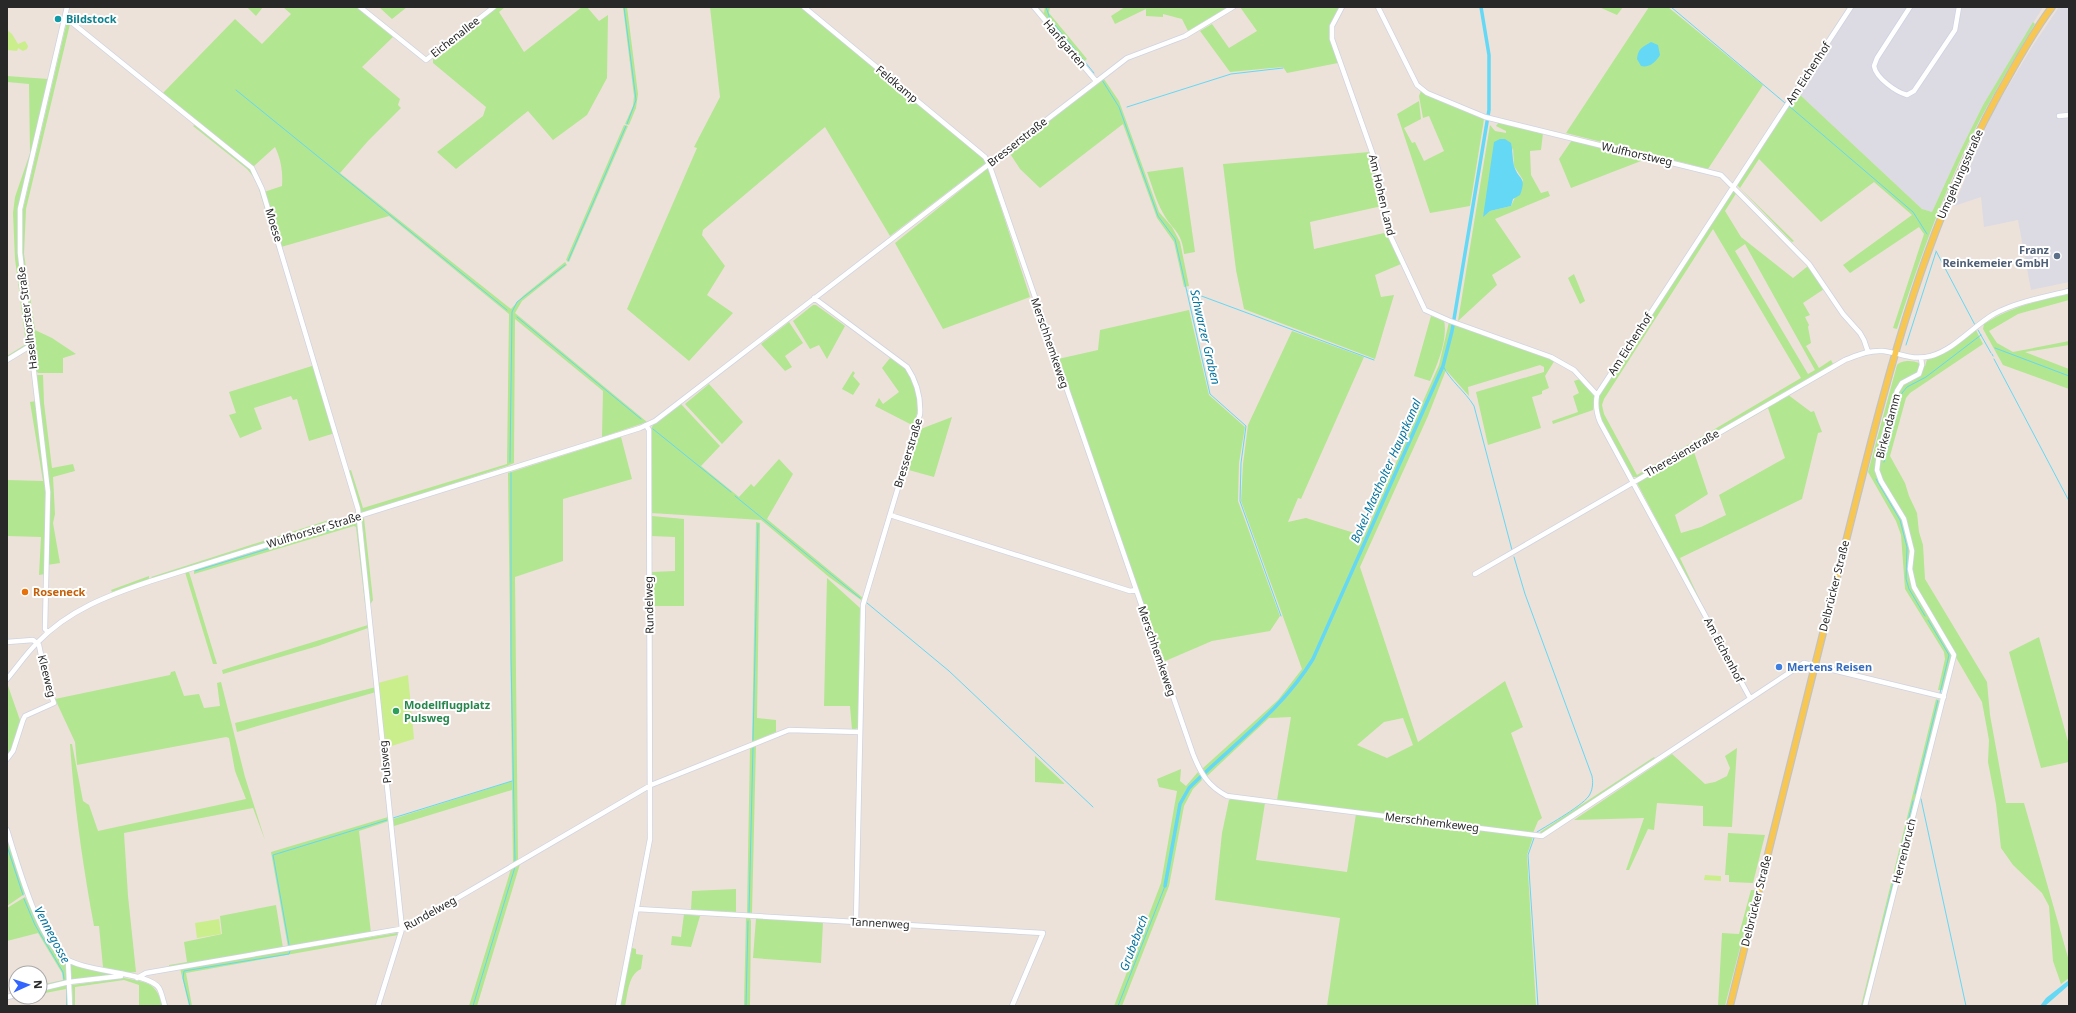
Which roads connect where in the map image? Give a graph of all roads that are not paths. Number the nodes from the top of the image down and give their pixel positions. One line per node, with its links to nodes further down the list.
1 (67, 7): 13 (street, Haselhorster Straße)
2 (360, 7): 3 (street, Eichenallee)
3 (494, 7)
4 (804, 7): 17 (street, Feldkamp)
5 (1034, 7): 14 (street, Hanfgarten)
6 (1233, 7): 14 (street, Bresserstraße)
7 (1342, 7): 26 (street, Am Hohen Land)
8 (1378, 7): 18 (street, Wulfhorstweg)
9 (1851, 7): 18 (street, Am Eichenhof)
10 (1910, 7): 11 (street)
11 (1959, 7)
12 (2052, 7): 23 (main road, Umgehungsstraße)
13 (65, 17): 21 (street, Haselhorster Straße); 30 (street, Moese)
14 (1099, 79): 17 (street, Bresserstraße)
15 (2069, 115): 16 (street)
16 (2058, 116)
17 (989, 164): 20 (street, Bresserstraße); 32 (street, Merschhemkeweg)
18 (1733, 186): 22 (street, Wulfhorstweg); 26 (street, Am Eichenhof)
19 (2069, 291): 24 (street)
20 (814, 298): 27 (street, Bresserstraße); 29 (street, Bresserstraße)
21 (30, 346): 25 (street); 33 (street, Haselhorster Straße)
22 (1868, 352): 23 (street, Theresienstraße); 28 (street, Theresienstraße)
23 (1895, 354): 24 (street); 37 (main road, Delbrücker Straße)
24 (1921, 358): 36 (street, Birkendamm)
25 (7, 360)
26 (1598, 395): 28 (street, Am Eichenhof)
27 (646, 425): 30 (street, Wulfhorster Straße); 43 (street, Rundelweg)
28 (1633, 481): 31 (street, Theresienstraße); 40 (street, Am Eichenhof)
29 (890, 515): 32 (street); 41 (street, Bresserstraße)
30 (359, 516): 33 (street, Wulfhorster Straße); 47 (street, Pulsweg)
31 (1475, 574)
32 (1136, 590): 40 (street, Merschhemkeweg)
33 (48, 632): 35 (street, Wulfhorster Straße)
34 (7, 642): 35 (street)
35 (36, 643): 38 (street, Wulfhorster Straße); 42 (street, Kleeweg)
36 (1954, 655): 39 (street, Herrenbruch)
37 (1814, 665): 39 (street); 40 (street, Merschhemkeweg); 58 (main road, Delbrücker Straße)
38 (7, 678)
39 (1944, 697): 59 (street, Herrenbruch)
40 (1750, 698)
41 (859, 732): 43 (street, Rundelweg); 46 (street, Bresserstraße)
42 (7, 759)
43 (651, 786): 45 (street, Rundelweg); 47 (street, Rundelweg)
44 (7, 830): 48 (street)
45 (637, 909): 46 (street, Tannenweg); 56 (street, Rundelweg)
46 (856, 921): 57 (street, Tannenweg)
47 (402, 929): 50 (street, Rundelweg); 55 (street, Pulsweg)
48 (68, 960): 49 (street); 51 (street)
49 (122, 975): 50 (street); 51 (street)
50 (137, 978): 54 (street)
51 (69, 982): 52 (street); 53 (street)
52 (48, 987)
53 (70, 1006)
54 (165, 1006)
55 (378, 1006)
56 (618, 1006)
57 (1012, 1006)
58 (1730, 1006)
59 (1865, 1006)

